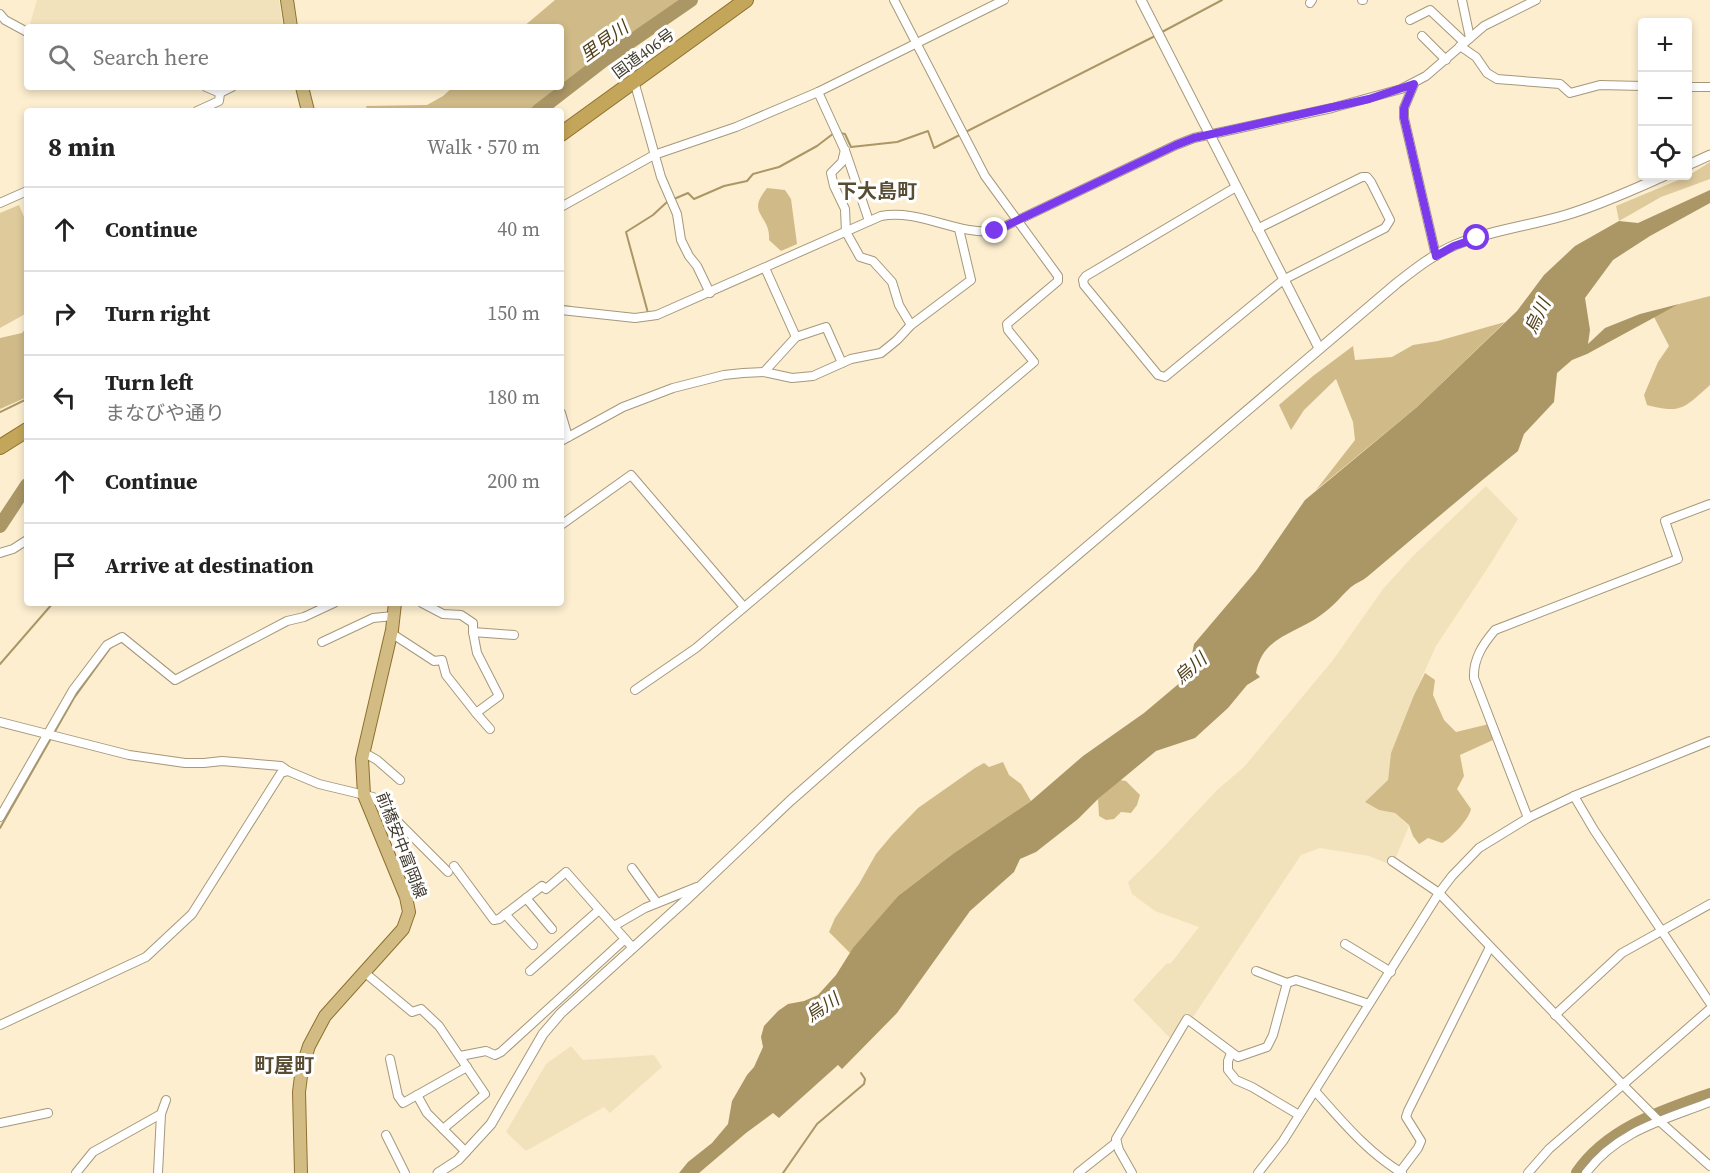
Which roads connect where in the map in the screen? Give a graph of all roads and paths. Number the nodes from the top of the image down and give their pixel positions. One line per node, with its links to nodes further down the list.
1 (287, 0): 10 (main road)
2 (746, 0): 16 (highway, 国道406号)
3 (894, 0): 14 (street)
4 (1141, 0): 29 (street)
5 (1462, 0): 13 (street)
6 (1536, 0): 13 (street)
7 (1002, 1): 14 (street)
8 (0, 14): 11 (street)
9 (1410, 20): 13 (street)
10 (291, 24)
11 (24, 30)
12 (1422, 36): 15 (street)
13 (1465, 42): 15 (street); 18 (street)
14 (916, 44): 24 (street); 39 (street)
15 (1446, 60): 17 (street)
16 (634, 81): 28 (highway, 国道406号); 31 (street)
17 (1414, 84): 29 (street); 44 (street)
18 (1638, 86)
19 (1692, 87): 20 (street)
20 (1710, 87)
21 (213, 90): 25 (street)
22 (226, 90): 25 (street)
23 (303, 90): 27 (main road)
24 (818, 92): 30 (street); 31 (street)
25 (220, 93): 26 (street)
26 (204, 108)
27 (307, 108)
28 (564, 132)
29 (1210, 135): 35 (street); 39 (street)
30 (845, 150): 40 (street); 43 (street)
31 (654, 155): 38 (street); 47 (street)
32 (1710, 155): 33 (street)
33 (1692, 163)
34 (1655, 180): 44 (street)
35 (1236, 187): 42 (street); 46 (street)
36 (24, 191): 37 (street)
37 (0, 203)
38 (564, 205)
39 (1017, 220): 41 (street); 64 (street)
40 (869, 221): 41 (street); 43 (street)
41 (959, 229): 49 (street)
42 (1257, 229): 46 (street); 46 (street)
43 (846, 232): 45 (street); 49 (street)
44 (1436, 256): 51 (street)
45 (765, 268): 47 (street); 50 (street)
46 (1283, 280): 51 (street)
47 (710, 293): 48 (street)
48 (564, 310)
49 (911, 325): 52 (street)
50 (796, 337): 52 (street); 53 (street)
51 (1319, 348): 85 (street)
52 (842, 363): 53 (street)
53 (764, 372): 55 (street)
54 (24, 432): 56 (highway)
55 (565, 439)
56 (0, 447)
57 (1710, 504): 82 (street)
58 (564, 523): 64 (street)
59 (24, 542): 60 (street)
60 (0, 553)
61 (328, 606): 74 (street)
62 (395, 606): 65 (main road, 前橋安中富岡線)
63 (428, 606): 66 (street)
64 (744, 607): 70 (street)
65 (393, 616): 67 (main road, 前橋安中富岡線); 69 (street)
66 (473, 632): 68 (street); 71 (street)
67 (391, 633): 71 (street); 76 (main road, 前橋安中富岡線)
68 (514, 635)
69 (322, 642)
70 (635, 690)
71 (476, 713): 73 (street)
72 (0, 722): 74 (street)
73 (490, 729)
74 (47, 735): 77 (street); 81 (street)
75 (1710, 741): 80 (street)
76 (363, 752): 78 (street); 79 (main road, 前橋安中富岡線)
77 (288, 771): 79 (street); 109 (street)
78 (400, 780)
79 (364, 795): 91 (street); 102 (main road, 前橋安中富岡線)
80 (1574, 796): 82 (street); 94 (street)
81 (0, 816)
82 (1528, 818): 86 (street)
83 (1392, 861): 86 (street)
84 (632, 868): 88 (street)
85 (701, 885): 88 (street); 99 (street)
86 (1440, 893): 98 (street); 103 (street)
87 (526, 898): 90 (street); 91 (street); 93 (street)
88 (657, 903): 92 (street)
89 (1710, 904): 94 (street)
90 (599, 910): 92 (street); 100 (street)
91 (505, 914): 97 (street)
92 (614, 926): 95 (street)
93 (552, 929)
94 (1662, 929): 105 (street); 108 (street)
95 (625, 939): 99 (street); 111 (street)
96 (1345, 944): 103 (street)
97 (533, 945)
98 (1490, 947): 108 (street); 137 (street)
99 (633, 948): 127 (street)
100 (530, 971)
101 (1256, 971): 104 (street)
102 (364, 972): 111 (street); 131 (main road, 前橋安中富岡線)
103 (1391, 972): 106 (street)
104 (1287, 983): 106 (street); 110 (street)
105 (1710, 1003)
106 (1369, 1004): 115 (street)
107 (1710, 1009): 114 (street)
108 (1555, 1015): 114 (street)
109 (0, 1025)
110 (1231, 1053): 121 (street); 126 (street)
111 (460, 1056): 113 (street)
112 (390, 1059): 116 (street)
113 (467, 1067): 116 (street); 124 (street)
114 (1624, 1086): 122 (street); 138 (street)
115 (1315, 1091): 121 (street); 137 (street)
116 (417, 1095): 124 (street)
117 (166, 1100): 120 (street)
118 (1710, 1102): 122 (street)
119 (48, 1113): 123 (street)
120 (161, 1114): 129 (street); 130 (street)
121 (1299, 1115): 136 (street)
122 (1660, 1122): 128 (street); 139 (street)
123 (0, 1123)
124 (443, 1129): 127 (street)
125 (386, 1135): 132 (street)
126 (1117, 1142): 134 (street); 135 (street)
127 (466, 1152): 133 (street)
128 (1710, 1166)
129 (78, 1172)
130 (158, 1173)
131 (301, 1173)
132 (405, 1173)
133 (438, 1173)
134 (1078, 1173)
135 (1132, 1173)
136 (1258, 1173)
137 (1401, 1173)
138 (1528, 1173)
139 (1586, 1173)

